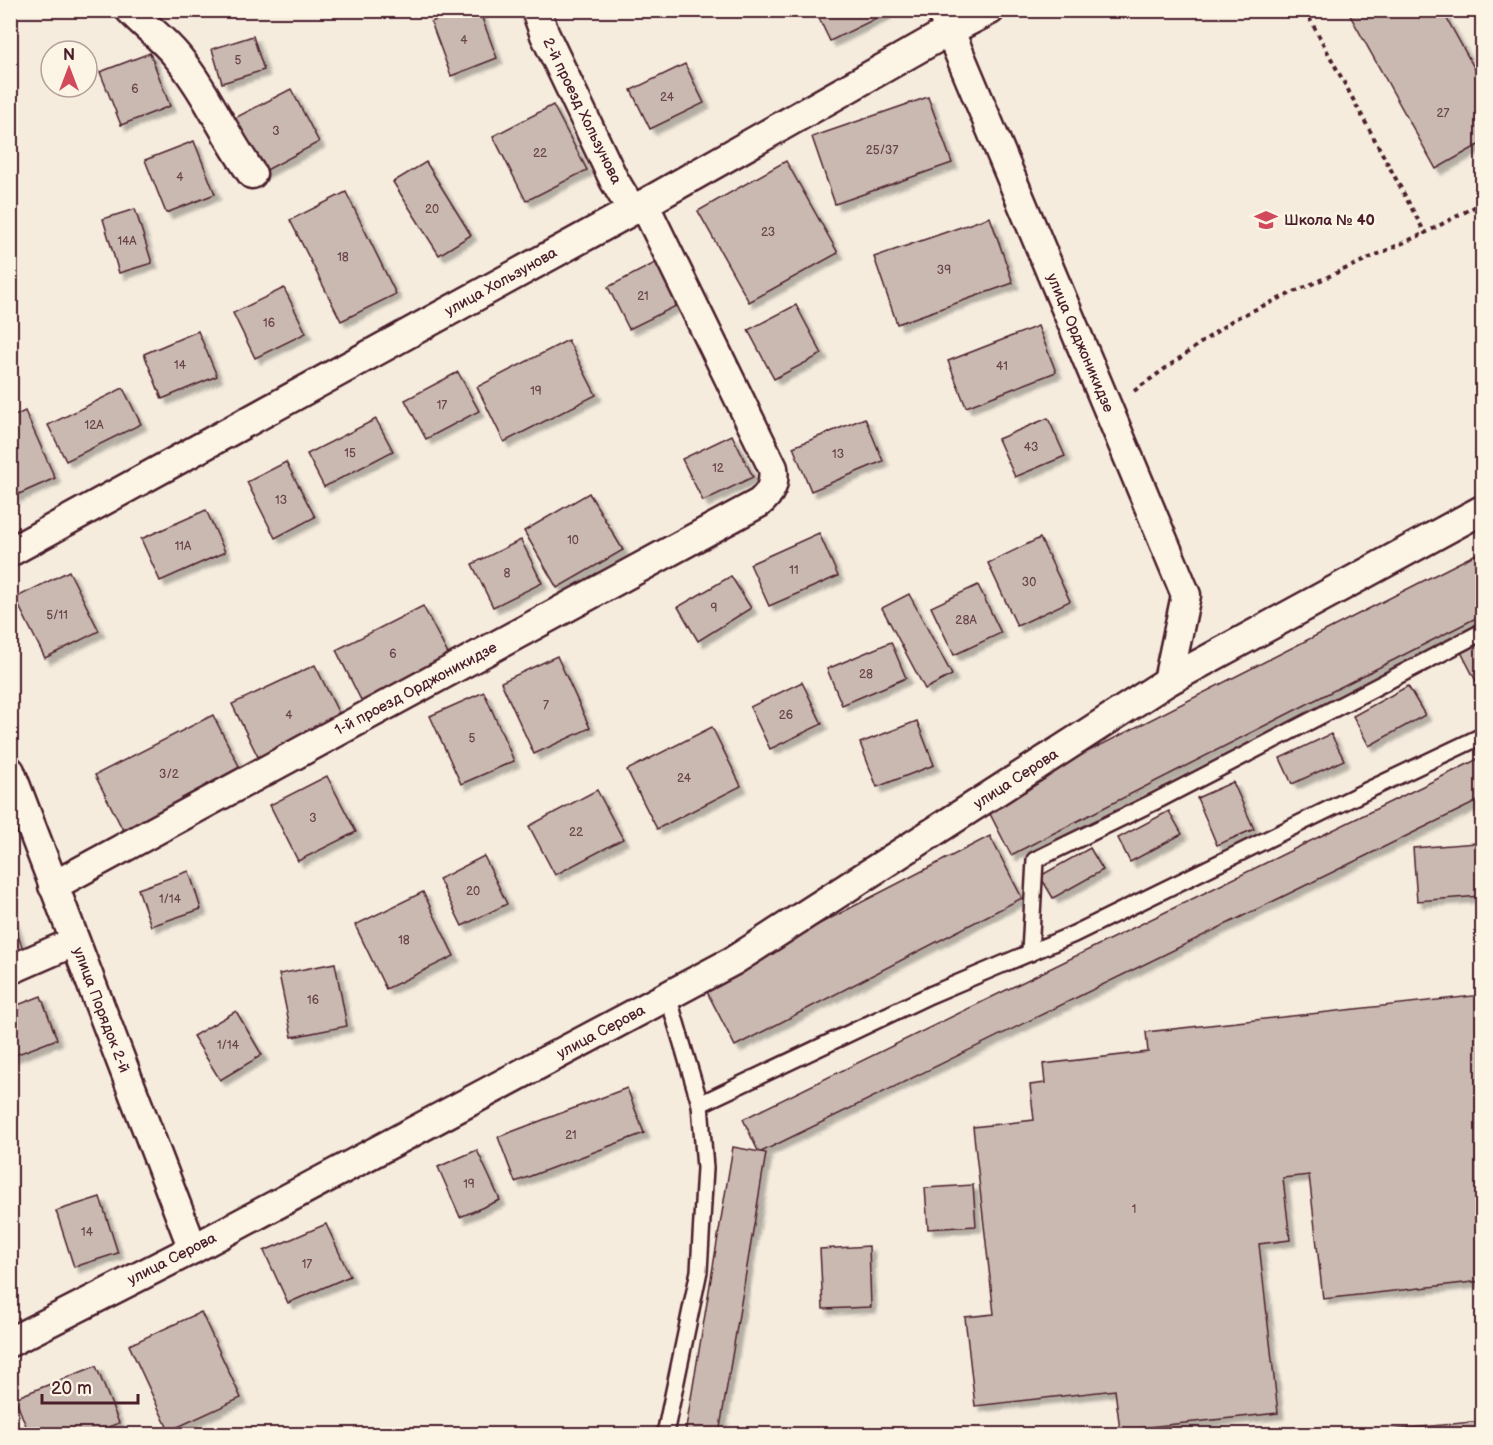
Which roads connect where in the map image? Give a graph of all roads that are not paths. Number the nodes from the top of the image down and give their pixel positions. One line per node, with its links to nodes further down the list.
1 (130, 10): 5 (street)
2 (536, 10): 6 (street, 2-й проезд Хользунова)
3 (990, 10): 4 (street, улица Хользунова)
4 (945, 21): 6 (street, улица Хользунова); 11 (street, улица Орджоникидзе)
5 (252, 174)
6 (638, 207): 7 (street, 2-й проезд Хользунова); 9 (street, улица Хользунова)
7 (773, 486): 14 (street, 1-й проезд Орджоникидзе)
8 (1482, 510): 11 (street, улица Серова)
9 (10, 552)
10 (1482, 632): 16 (lane)
11 (1168, 681): 18 (street, улица Серова)
12 (1482, 736): 16 (lane)
13 (10, 771): 14 (street, улица Порядок 2-й)
14 (53, 886): 15 (street, улица Порядок 2-й)
15 (74, 942): 17 (street); 20 (street, улица Порядок 2-й)
16 (1030, 953): 19 (lane)
17 (10, 970)
18 (668, 996): 19 (lane); 20 (street, улица Серова)
19 (700, 1104): 22 (lane)
20 (193, 1249): 21 (street, улица Серова)
21 (10, 1342)
22 (664, 1434)

